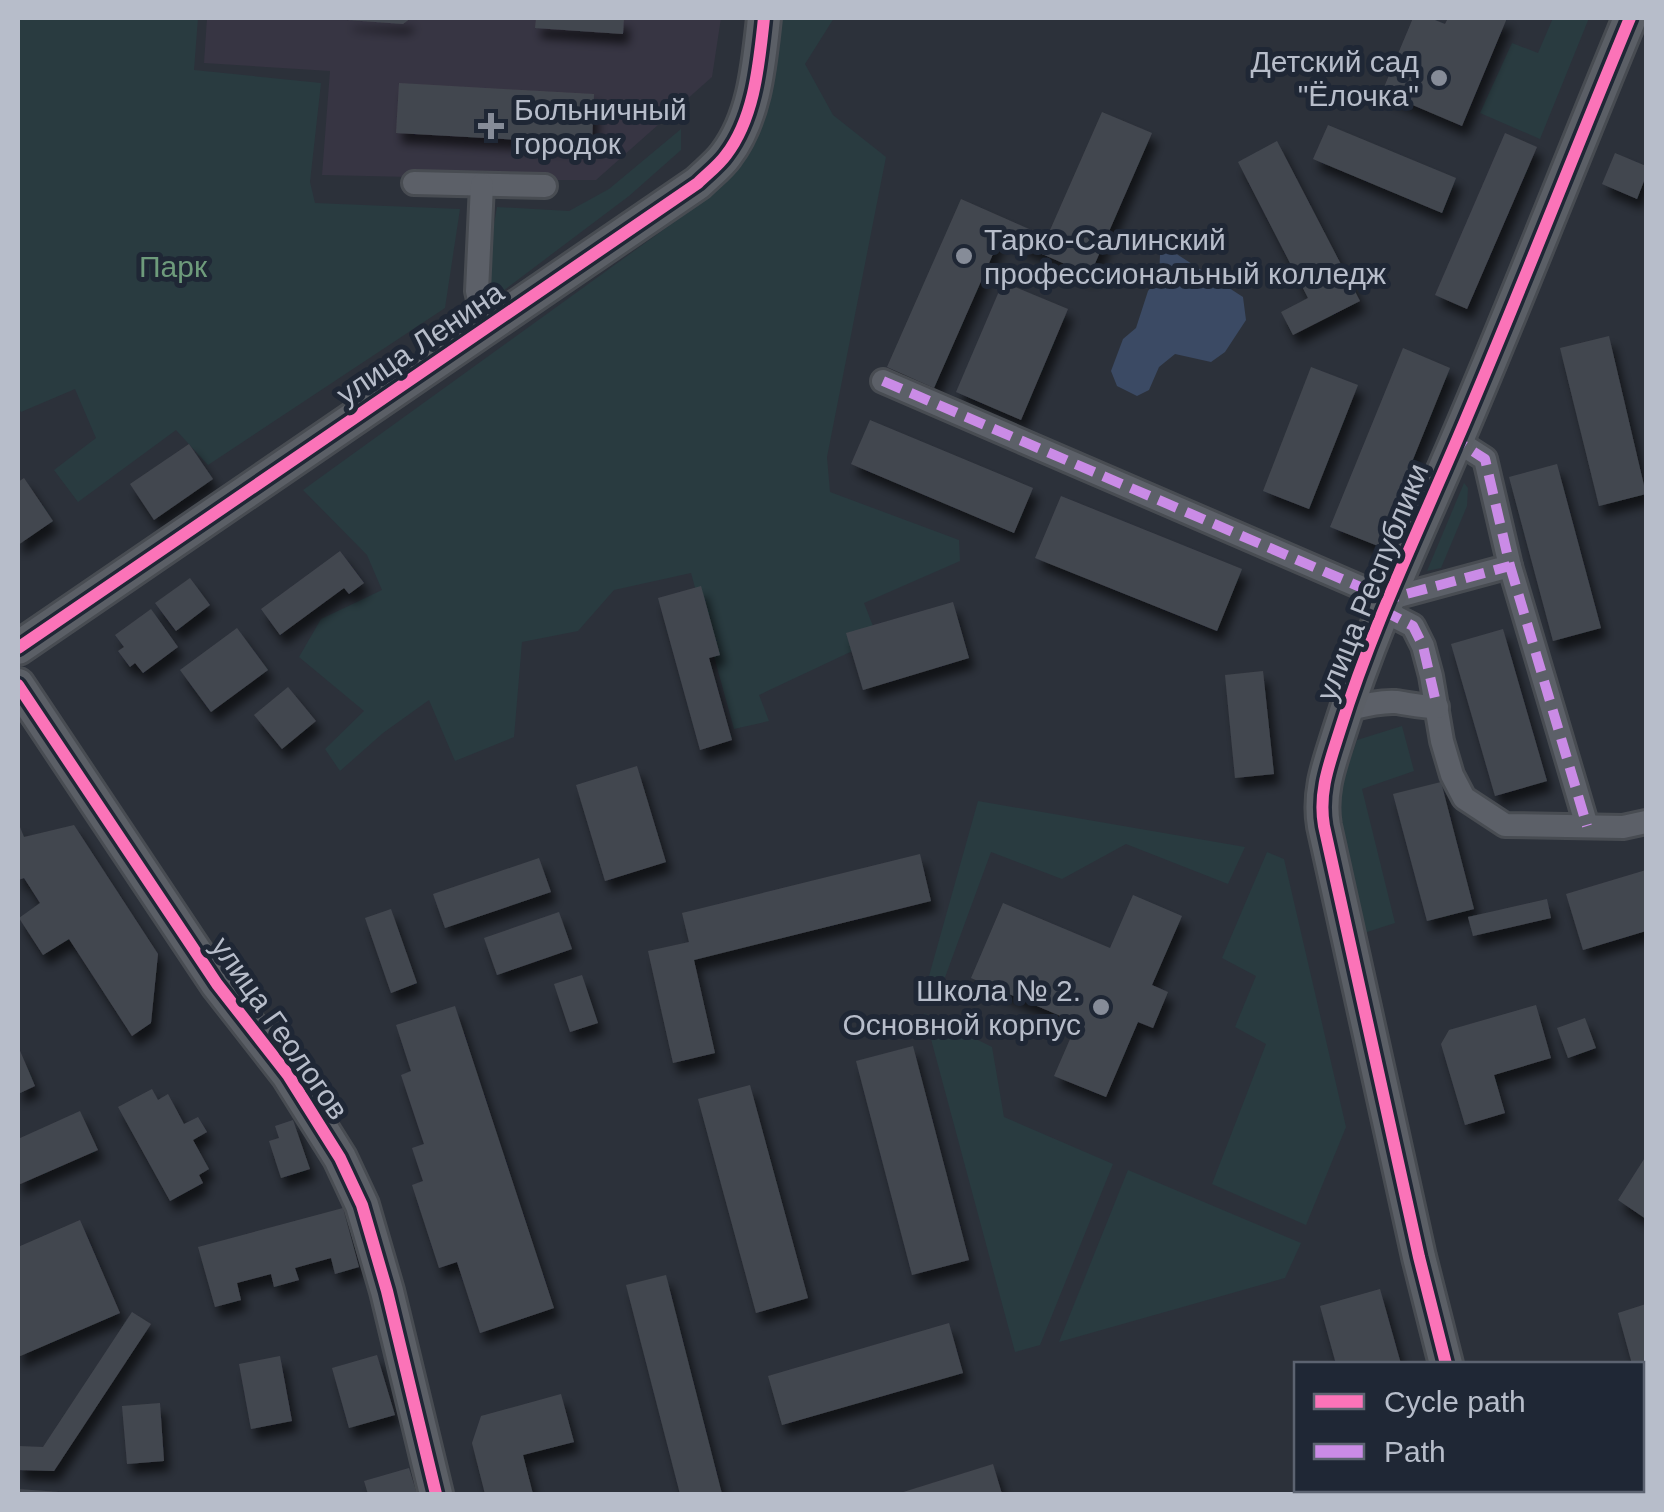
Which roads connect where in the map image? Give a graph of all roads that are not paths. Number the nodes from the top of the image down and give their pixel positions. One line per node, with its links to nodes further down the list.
1 (764, 18): 6 (street, улица Ленина)
2 (1630, 18): 8 (street, улица Республики)
3 (414, 183): 4 (street)
4 (482, 185): 5 (street); 6 (street)
5 (545, 186)
6 (486, 330): 11 (street, улица Ленина)
7 (883, 380): 10 (street)
8 (1456, 441): 9 (street); 10 (street, улица Республики)
9 (1510, 566): 10 (street); 16 (street)
10 (1385, 604): 13 (street); 14 (street, улица Республики)
11 (18, 648)
12 (18, 685): 18 (street, улица Геологов)
13 (1437, 707): 14 (street); 16 (street)
14 (1346, 710): 17 (street, улица Республики)
15 (1646, 822): 16 (street)
16 (1587, 826)
17 (1446, 1362)
18 (436, 1494)

